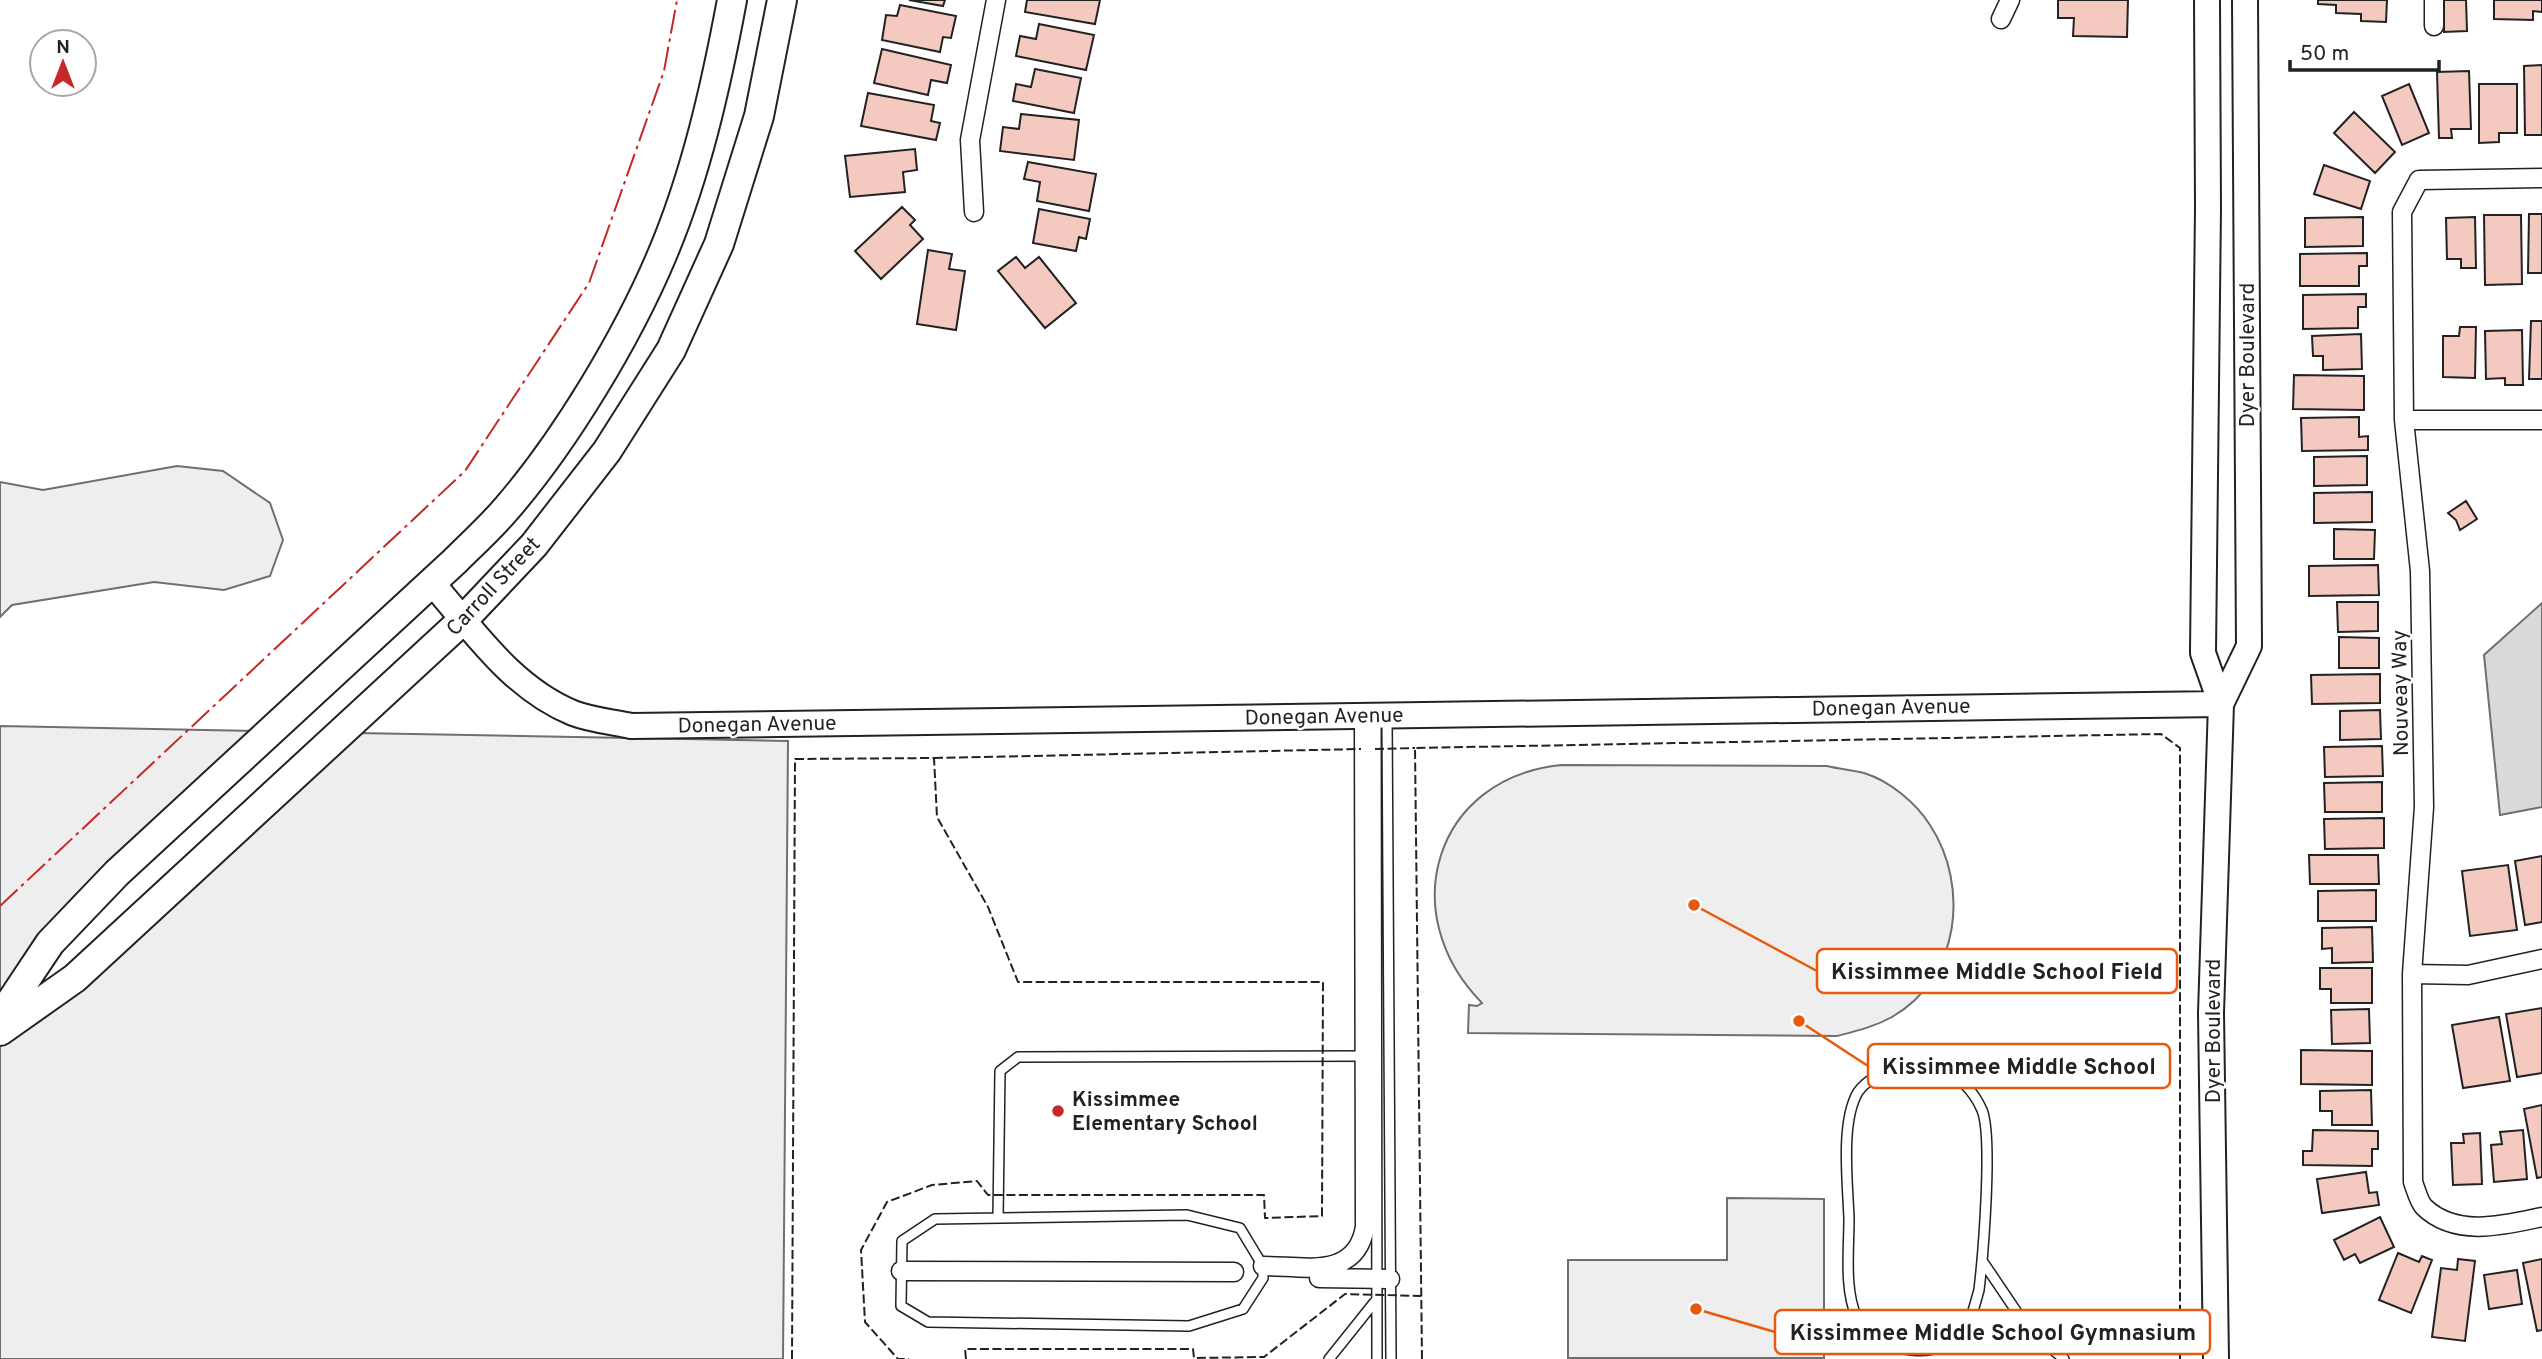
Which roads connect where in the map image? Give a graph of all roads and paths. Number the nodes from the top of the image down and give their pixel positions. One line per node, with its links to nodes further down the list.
1 (732, 0): 14 (main road)
2 (782, 0): 15 (main road, Carroll Street)
3 (996, 0): 11 (street)
4 (2010, 0): 8 (street)
5 (2207, 0): 16 (main road, Dyer Boulevard)
6 (2245, 0): 16 (main road, Dyer Boulevard)
7 (2434, 0): 9 (street)
8 (2001, 19)
9 (2434, 26)
10 (2542, 178): 12 (street, Nouveay Way)
11 (975, 212)
12 (2404, 420): 13 (street); 19 (street, Nouveay Way)
13 (2542, 420)
14 (432, 583): 15 (main road, Donegan Avenue); 20 (main road)
15 (464, 619): 17 (main road, Donegan Avenue); 21 (main road, Carroll Street)
16 (2221, 704): 17 (main road, Donegan Avenue); 40 (main road, Dyer Boulevard)
17 (1376, 715): 22 (street); 23 (lane)
18 (2542, 959): 19 (street)
19 (2412, 974): 24 (street, Nouveay Way)
20 (0, 1018)
21 (0, 1031)
22 (1371, 1056): 23 (lane); 25 (lane); 29 (street); 30 (lane)
23 (1389, 1056): 30 (lane)
24 (2542, 1217)
25 (998, 1218): 27 (lane); 29 (lane)
26 (1983, 1260): 32 (lane); 33 (lane); 35 (lane)
27 (901, 1271): 28 (street); 29 (lane)
28 (1234, 1272)
29 (1263, 1272): 30 (street)
30 (1384, 1278): 31 (lane); 38 (lane)
31 (1377, 1299): 36 (lane); 37 (lane)
32 (1857, 1318)
33 (2029, 1330): 35 (lane); 39 (lane)
34 (1868, 1331): 35 (lane)
35 (1961, 1336)
36 (1330, 1358)
37 (1377, 1359)
38 (1391, 1359)
39 (2064, 1359)
40 (2216, 1359)

